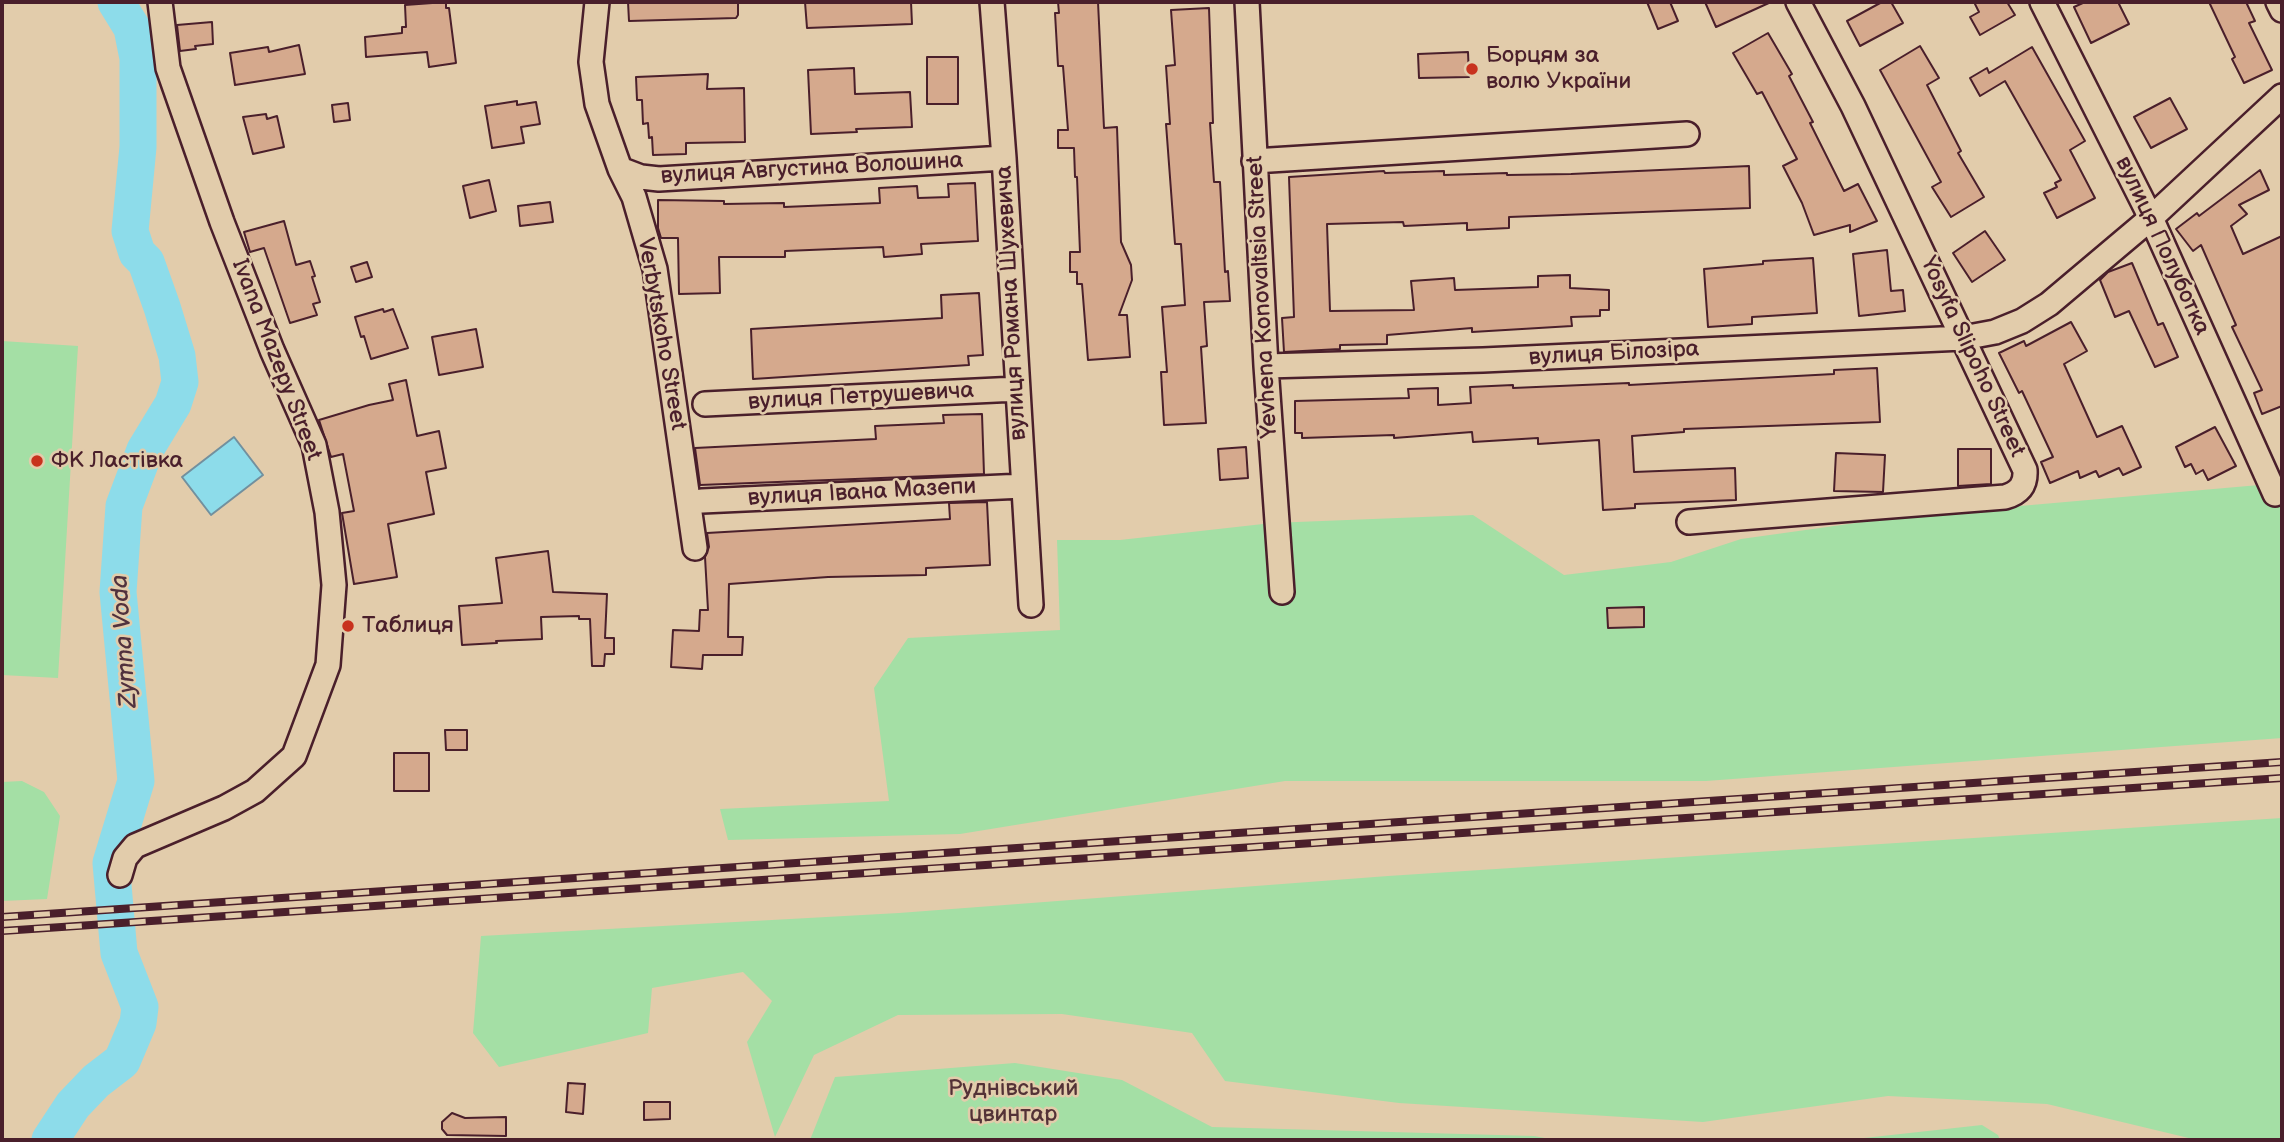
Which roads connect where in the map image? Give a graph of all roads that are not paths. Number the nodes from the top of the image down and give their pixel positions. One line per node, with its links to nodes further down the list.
1 (160, 2): 26 (street, Ivana Mazepy Street)
2 (597, 2): 13 (street, Verbytskoho Street)
3 (992, 2): 11 (street, вулиця Романа Шухевича)
4 (1247, 2): 12 (street, Yevhena Konovaltsia Street)
5 (1798, 2): 15 (street, Yosyfa Slipoho Street)
6 (2042, 2): 14 (street, вулиця Полуботка)
7 (2278, 2): 8 (street)
8 (2282, 10)
9 (2282, 96): 14 (street, вулиця Білозіра)
10 (1687, 134): 12 (street)
11 (1004, 158): 13 (street, вулиця Августина Волошина); 17 (street, вулиця Романа Шухевича)
12 (1254, 161): 16 (street, Yevhena Konovaltsia Street)
13 (620, 169): 23 (street, Verbytskoho Street)
14 (2151, 218): 15 (street, вулиця Білозіра); 20 (street, вулиця Полуботка)
15 (1963, 338): 16 (street, вулиця Білозіра); 22 (street, Yosyfa Slipoho Street)
16 (1266, 366): 24 (street, Yevhena Konovaltsia Street)
17 (1017, 389): 18 (street, вулиця Петрушевича); 19 (street, вулиця Романа Шухевича)
18 (705, 404)
19 (1023, 486): 21 (street, вулиця Івана Мазепи); 25 (street, вулиця Романа Шухевича)
20 (2275, 494)
21 (702, 500)
22 (1689, 522)
23 (695, 548)
24 (1282, 592)
25 (1031, 605)
26 (120, 876)

